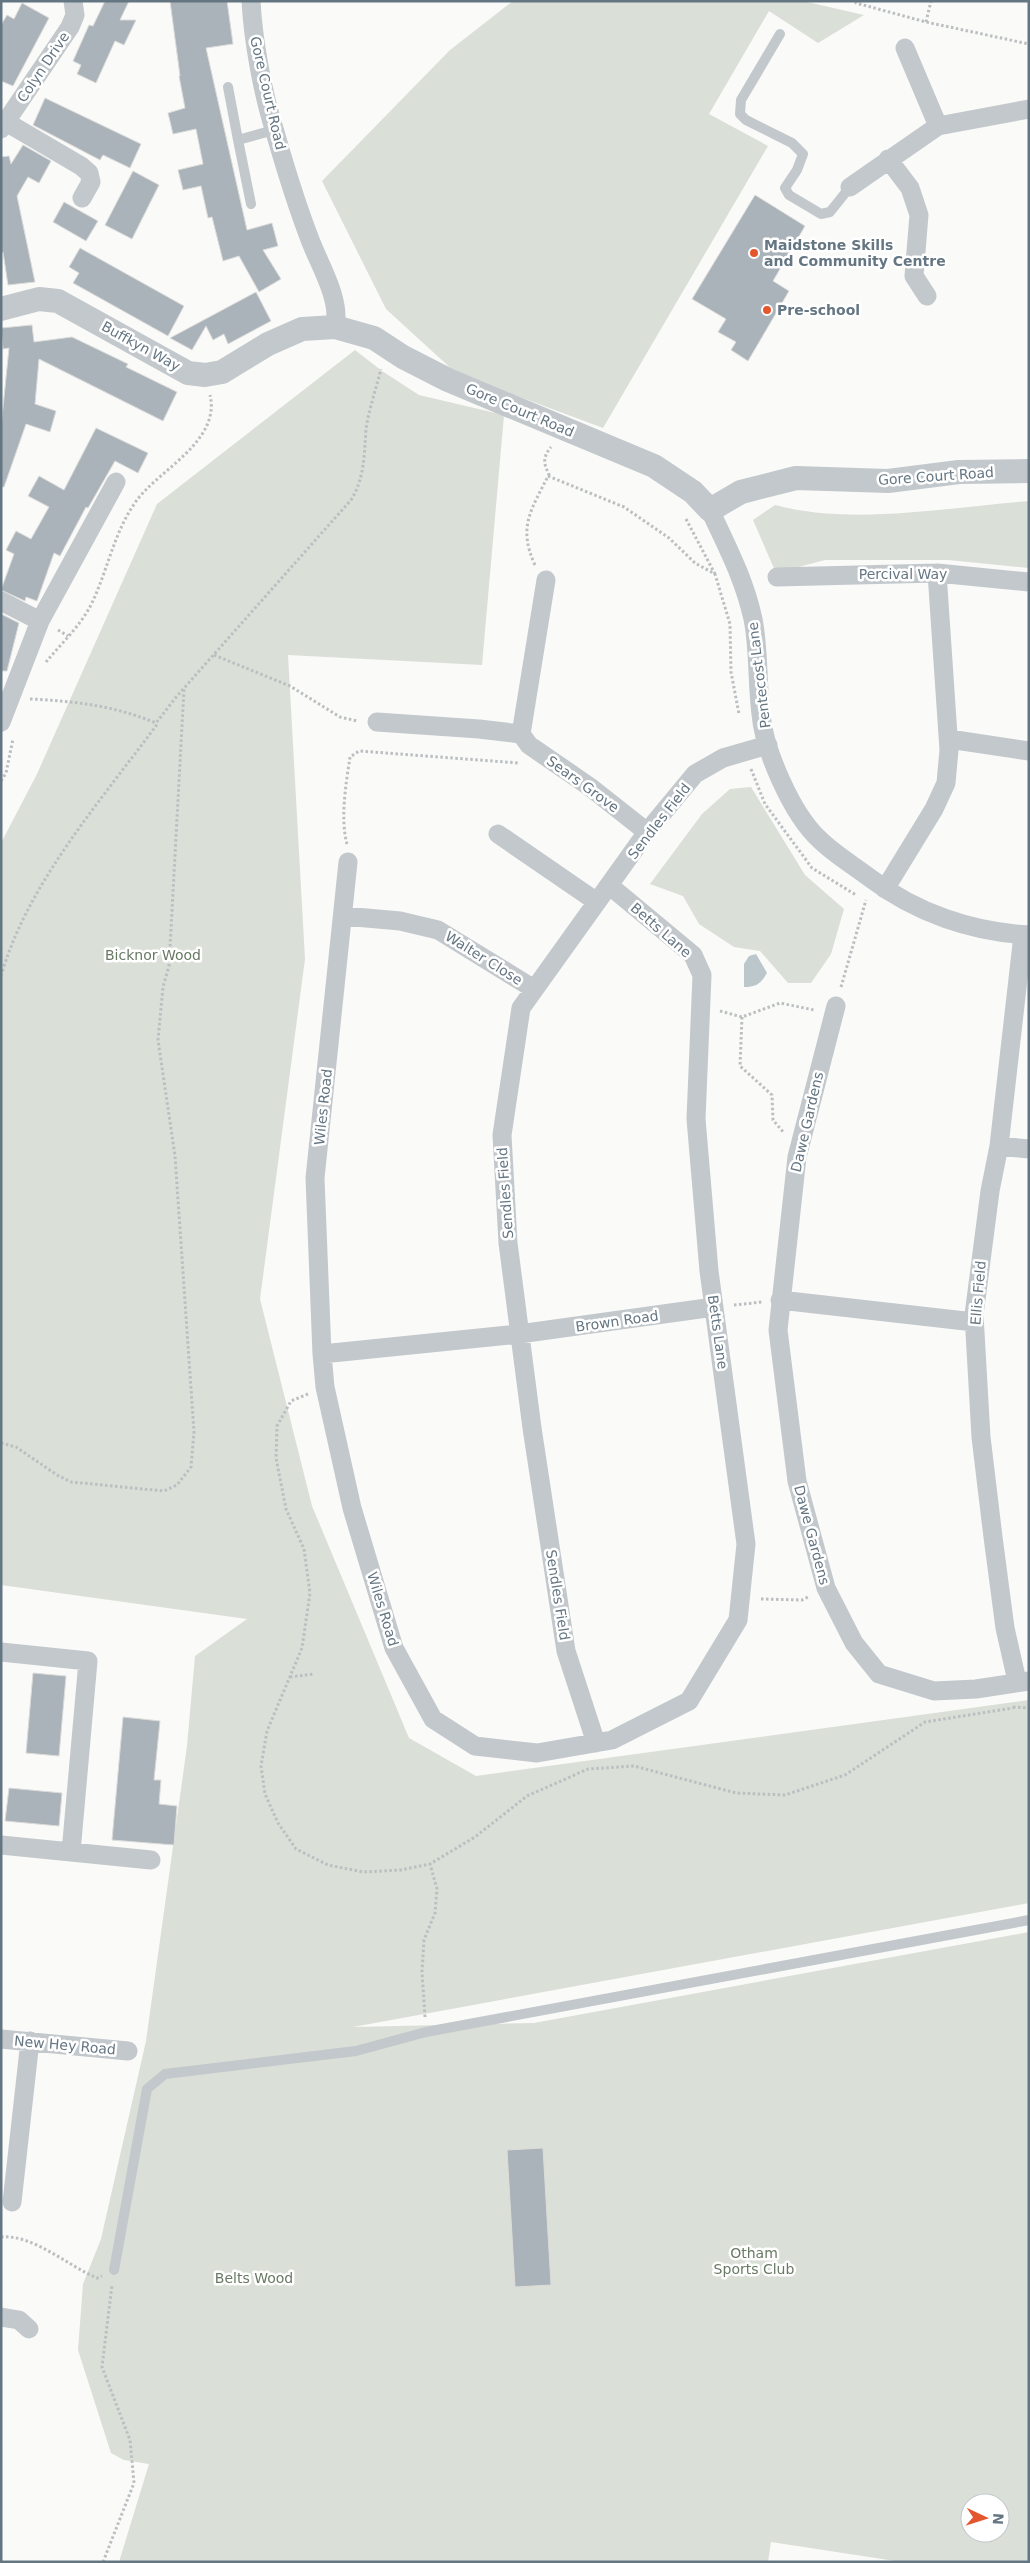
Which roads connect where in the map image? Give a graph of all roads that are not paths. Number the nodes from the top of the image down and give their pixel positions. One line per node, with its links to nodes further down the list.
1 (72, 1): 7 (street, Colyn Drive)
2 (251, 1): 9 (street, Gore Court Road)
3 (780, 34): 12 (lane)
4 (905, 48): 8 (street)
5 (228, 87): 10 (lane)
6 (1029, 109): 8 (street)
7 (4, 125): 13 (street)
8 (938, 126): 11 (street)
9 (274, 130): 10 (lane); 17 (street, Gore Court Road)
10 (238, 140): 14 (lane)
11 (888, 159): 12 (street); 15 (street)
12 (850, 187)
13 (82, 198)
14 (251, 204)
15 (928, 296)
16 (1, 309): 17 (street, Buffkyn Way)
17 (335, 327): 20 (street, Gore Court Road)
18 (1029, 471): 20 (street, Gore Court Road)
19 (116, 482): 26 (street)
20 (710, 510): 31 (street, Pentecost Lane)
21 (938, 573): 22 (street, Percival Way); 24 (street, Percival Way); 30 (street)
22 (777, 577)
23 (546, 580): 29 (street)
24 (1029, 582)
25 (1, 601): 26 (street)
26 (40, 621): 27 (street)
27 (1, 722)
28 (377, 722): 29 (street)
29 (521, 734): 33 (street, Sears Grove)
30 (948, 738): 32 (street); 37 (street)
31 (768, 745): 33 (street, Sendles Field); 37 (street, Pentecost Lane)
32 (1029, 751)
33 (647, 832): 36 (street, Sendles Field)
34 (498, 834): 38 (street)
35 (348, 862): 39 (street, Wiles Road)
36 (610, 886): 38 (street, Sendles Field); 46 (street, Betts Lane)
37 (885, 889): 40 (street, Pentecost Lane)
38 (597, 902): 41 (street, Sendles Field)
39 (344, 916): 41 (street, Walter Close); 49 (street, Wiles Road)
40 (1026, 935): 43 (street, Ellis Field)
41 (534, 989): 48 (street, Sendles Field)
42 (836, 1006): 45 (street, Dawe Gardens)
43 (999, 1146): 44 (street); 47 (street, Ellis Field)
44 (1029, 1149)
45 (780, 1300): 47 (street); 51 (street, Dawe Gardens)
46 (714, 1307): 48 (street, Brown Road); 52 (street, Betts Lane)
47 (974, 1322): 51 (street, Ellis Field)
48 (519, 1334): 49 (street); 52 (street, Sendles Field)
49 (322, 1354): 52 (street, Wiles Road)
50 (1, 1652): 54 (street)
51 (1023, 1681)
52 (596, 1743)
53 (1, 1845): 54 (street)
54 (71, 1852): 55 (street)
55 (151, 1860)
56 (1029, 1920): 61 (lane)
57 (1, 2039): 58 (street, New Hey Road)
58 (30, 2041): 59 (street, New Hey Road); 60 (street)
59 (128, 2051)
60 (12, 2202)
61 (114, 2270)
62 (1, 2317): 63 (street)
63 (29, 2329)

